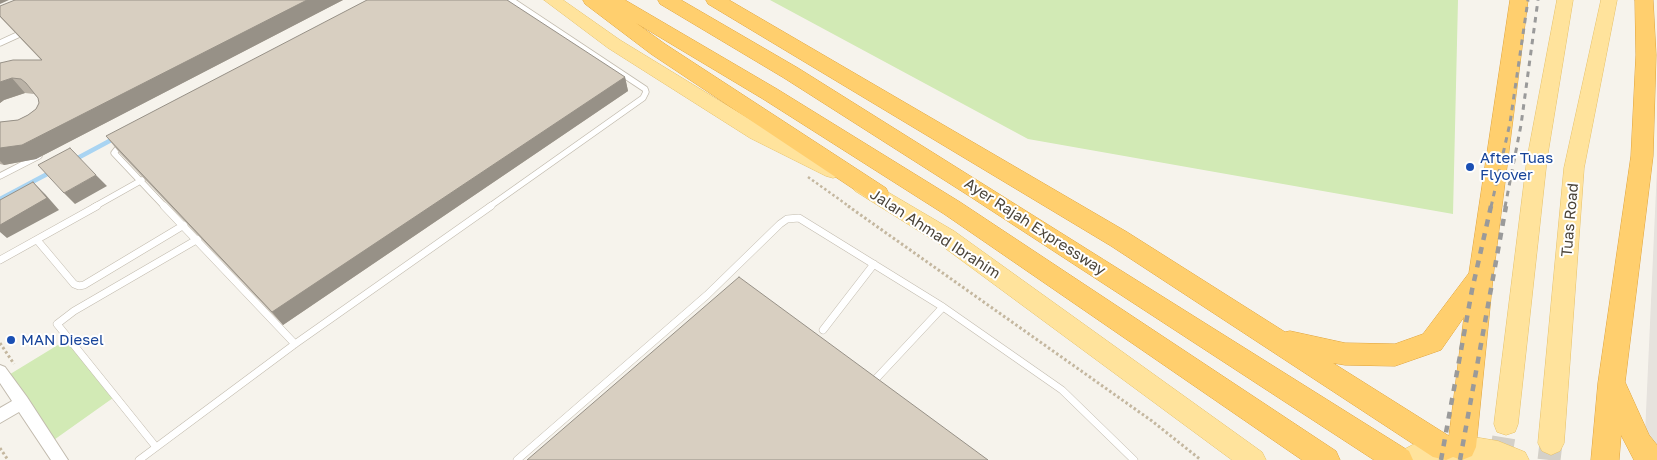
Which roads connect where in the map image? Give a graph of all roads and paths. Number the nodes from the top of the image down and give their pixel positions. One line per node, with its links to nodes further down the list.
1 (511, 0): 28 (lane)
2 (552, 0): 18 (main road, Jalan Ahmad Ibrahim)
3 (592, 0): 18 (highway)
4 (611, 0): 46 (highway, Ayer Rajah Expressway)
5 (667, 0): 47 (highway, Ayer Rajah Expressway)
6 (715, 0): 27 (highway)
7 (1519, 0): 24 (highway)
8 (1565, 0): 34 (main road)
9 (1610, 0): 35 (main road, Tuas Road)
10 (1644, 0): 30 (highway)
11 (34, 27): 12 (lane)
12 (0, 42)
13 (128, 140): 17 (lane)
14 (43, 154): 15 (lane)
15 (0, 176)
16 (806, 176): 44 (path)
17 (142, 180): 19 (lane); 20 (lane)
18 (878, 194): 45 (main road, Jalan Ahmad Ibrahim)
19 (184, 225): 20 (lane); 21 (lane)
20 (37, 240): 22 (lane)
21 (198, 240): 28 (lane); 36 (lane)
22 (0, 260)
23 (874, 264): 25 (lane); 26 (lane); 42 (lane)
24 (1481, 277): 27 (highway); 38 (highway)
25 (943, 307): 31 (lane); 43 (lane)
26 (823, 330)
27 (1274, 338): 38 (highway)
28 (296, 344): 36 (lane)
29 (0, 371): 32 (street)
30 (1611, 383): 50 (highway); 51 (highway)
31 (870, 386)
32 (22, 402): 33 (street); 40 (street)
33 (0, 416)
34 (1506, 424)
35 (1551, 443)
36 (156, 447): 41 (lane)
37 (0, 448): 39 (path)
38 (1453, 448): 48 (main road); 49 (main road)
39 (8, 460)
40 (60, 460)
41 (139, 460)
42 (517, 460)
43 (1134, 460)
44 (1201, 460)
45 (1253, 460)
46 (1326, 460)
47 (1399, 460)
48 (1408, 460)
49 (1516, 460)
50 (1604, 460)
51 (1652, 460)

